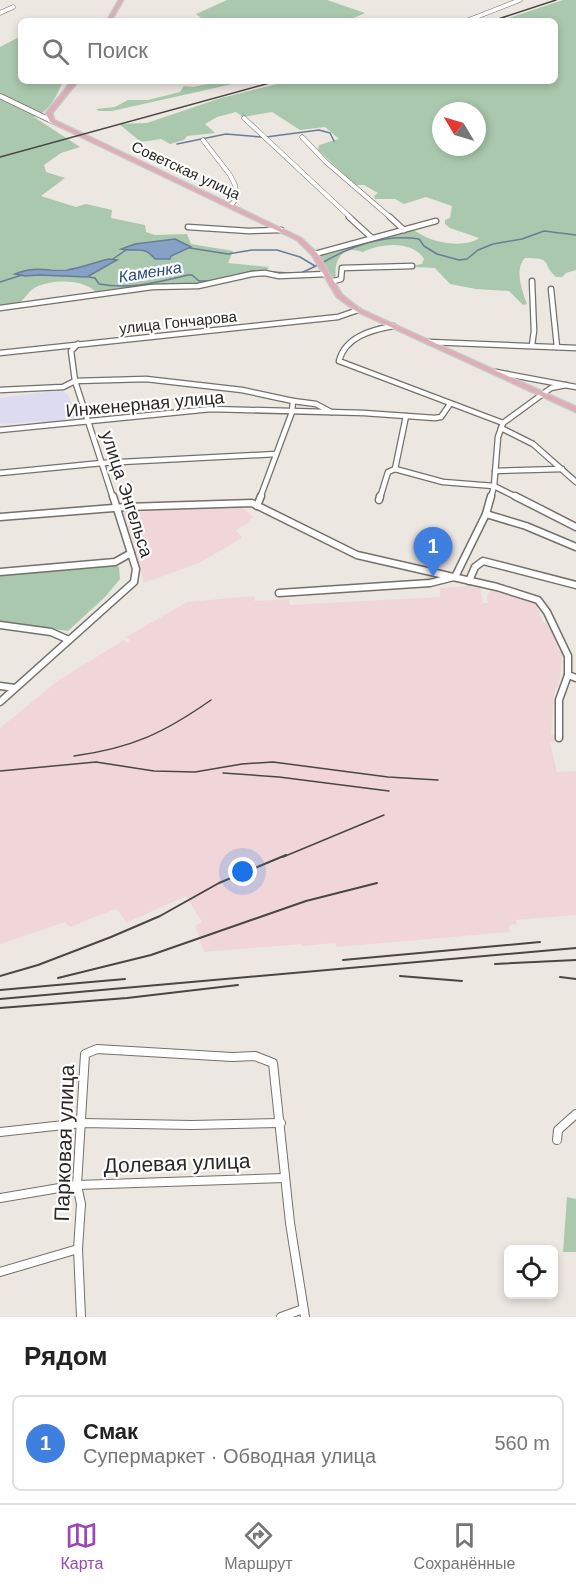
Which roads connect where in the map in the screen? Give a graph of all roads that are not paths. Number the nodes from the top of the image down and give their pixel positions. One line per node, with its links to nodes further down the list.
1 (121, 0): 5 (main road)
2 (520, 0): 6 (street)
3 (14, 7): 4 (street)
4 (0, 13)
5 (111, 18)
6 (474, 18)
7 (73, 84): 10 (main road)
8 (0, 96): 10 (street)
9 (244, 118): 18 (street)
10 (52, 121): 13 (main road, Советская улица)
11 (302, 137): 17 (street)
12 (203, 140): 13 (street)
13 (231, 205): 16 (main road, Советская улица)
14 (436, 221): 17 (street)
15 (188, 227): 16 (street, Советская улица)
16 (281, 230): 19 (main road, Советская улица)
17 (404, 230): 18 (street)
18 (372, 238): 19 (street)
19 (315, 254): 21 (main road, Советская улица)
20 (412, 266): 23 (street)
21 (324, 267): 23 (main road, Советская улица); 25 (street)
22 (532, 281): 30 (street)
23 (330, 282): 26 (main road, Советская улица)
24 (551, 289): 31 (street)
25 (0, 308)
26 (358, 310): 27 (main road, Советская улица); 29 (street, улица Гончарова)
27 (393, 326): 28 (main road, Советская улица); 41 (street)
28 (429, 342): 30 (street); 34 (main road, Советская улица)
29 (78, 344): 33 (street, улица Гончарова); 35 (street, улица Энгельса)
30 (532, 345): 31 (street)
31 (557, 347): 32 (street)
32 (576, 348)
33 (0, 353)
34 (496, 372): 36 (street, Советская улица); 39 (main road, Советская улица)
35 (75, 381): 38 (street); 40 (street); 46 (street, улица Энгельса)
36 (566, 385): 37 (street, Советская улица); 39 (street)
37 (576, 387)
38 (0, 390)
39 (541, 394): 42 (main road, Советская улица); 47 (street)
40 (293, 401): 43 (street); 44 (street)
41 (450, 404): 45 (street, Инженерная улица); 47 (street)
42 (576, 410)
43 (292, 412): 44 (street, Инженерная улица); 46 (street, Инженерная улица); 49 (street)
44 (332, 413): 45 (street, Инженерная улица)
45 (406, 416): 51 (street)
46 (88, 422): 48 (street, Инженерная улица); 50 (street, улица Энгельса)
47 (502, 425): 52 (street); 53 (street)
48 (0, 430)
49 (276, 454): 50 (street); 58 (street)
50 (102, 463): 54 (street); 59 (street, улица Энгельса)
51 (394, 469): 56 (street); 57 (street)
52 (562, 469): 53 (street); 55 (street)
53 (495, 471): 56 (street)
54 (0, 473)
55 (576, 482)
56 (494, 486): 60 (street); 62 (street)
57 (379, 500)
58 (257, 507): 59 (street); 66 (street)
59 (117, 508): 61 (street); 64 (street, улица Энгельса)
60 (486, 514): 63 (street); 66 (street)
61 (0, 517)
62 (576, 527)
63 (576, 547)
64 (131, 553): 65 (street); 71 (street, улица Энгельса)
65 (0, 572)
66 (455, 577): 67 (street); 69 (street)
67 (469, 580): 68 (street); 72 (street)
68 (576, 585)
69 (279, 593)
70 (0, 625): 71 (street)
71 (69, 640): 76 (street, улица Энгельса)
72 (572, 655): 73 (street)
73 (568, 675): 74 (street); 78 (street)
74 (576, 678)
75 (0, 686): 76 (street)
76 (15, 688): 77 (street, улица Энгельса)
77 (0, 702)
78 (559, 738)
79 (576, 1114): 83 (street)
80 (82, 1123): 81 (street); 81 (street, Парковая улица); 82 (street); 85 (street, Парковая улица)
81 (281, 1123): 84 (street)
82 (0, 1132)
83 (557, 1140)
84 (284, 1178): 85 (street, Долевая улица); 89 (street)
85 (77, 1185): 86 (street, Долевая улица); 87 (street, Парковая улица)
86 (0, 1198)
87 (78, 1249): 88 (street); 90 (street, Парковая улица)
88 (0, 1272)
89 (304, 1313): 91 (street)
90 (81, 1317)
91 (281, 1317)

